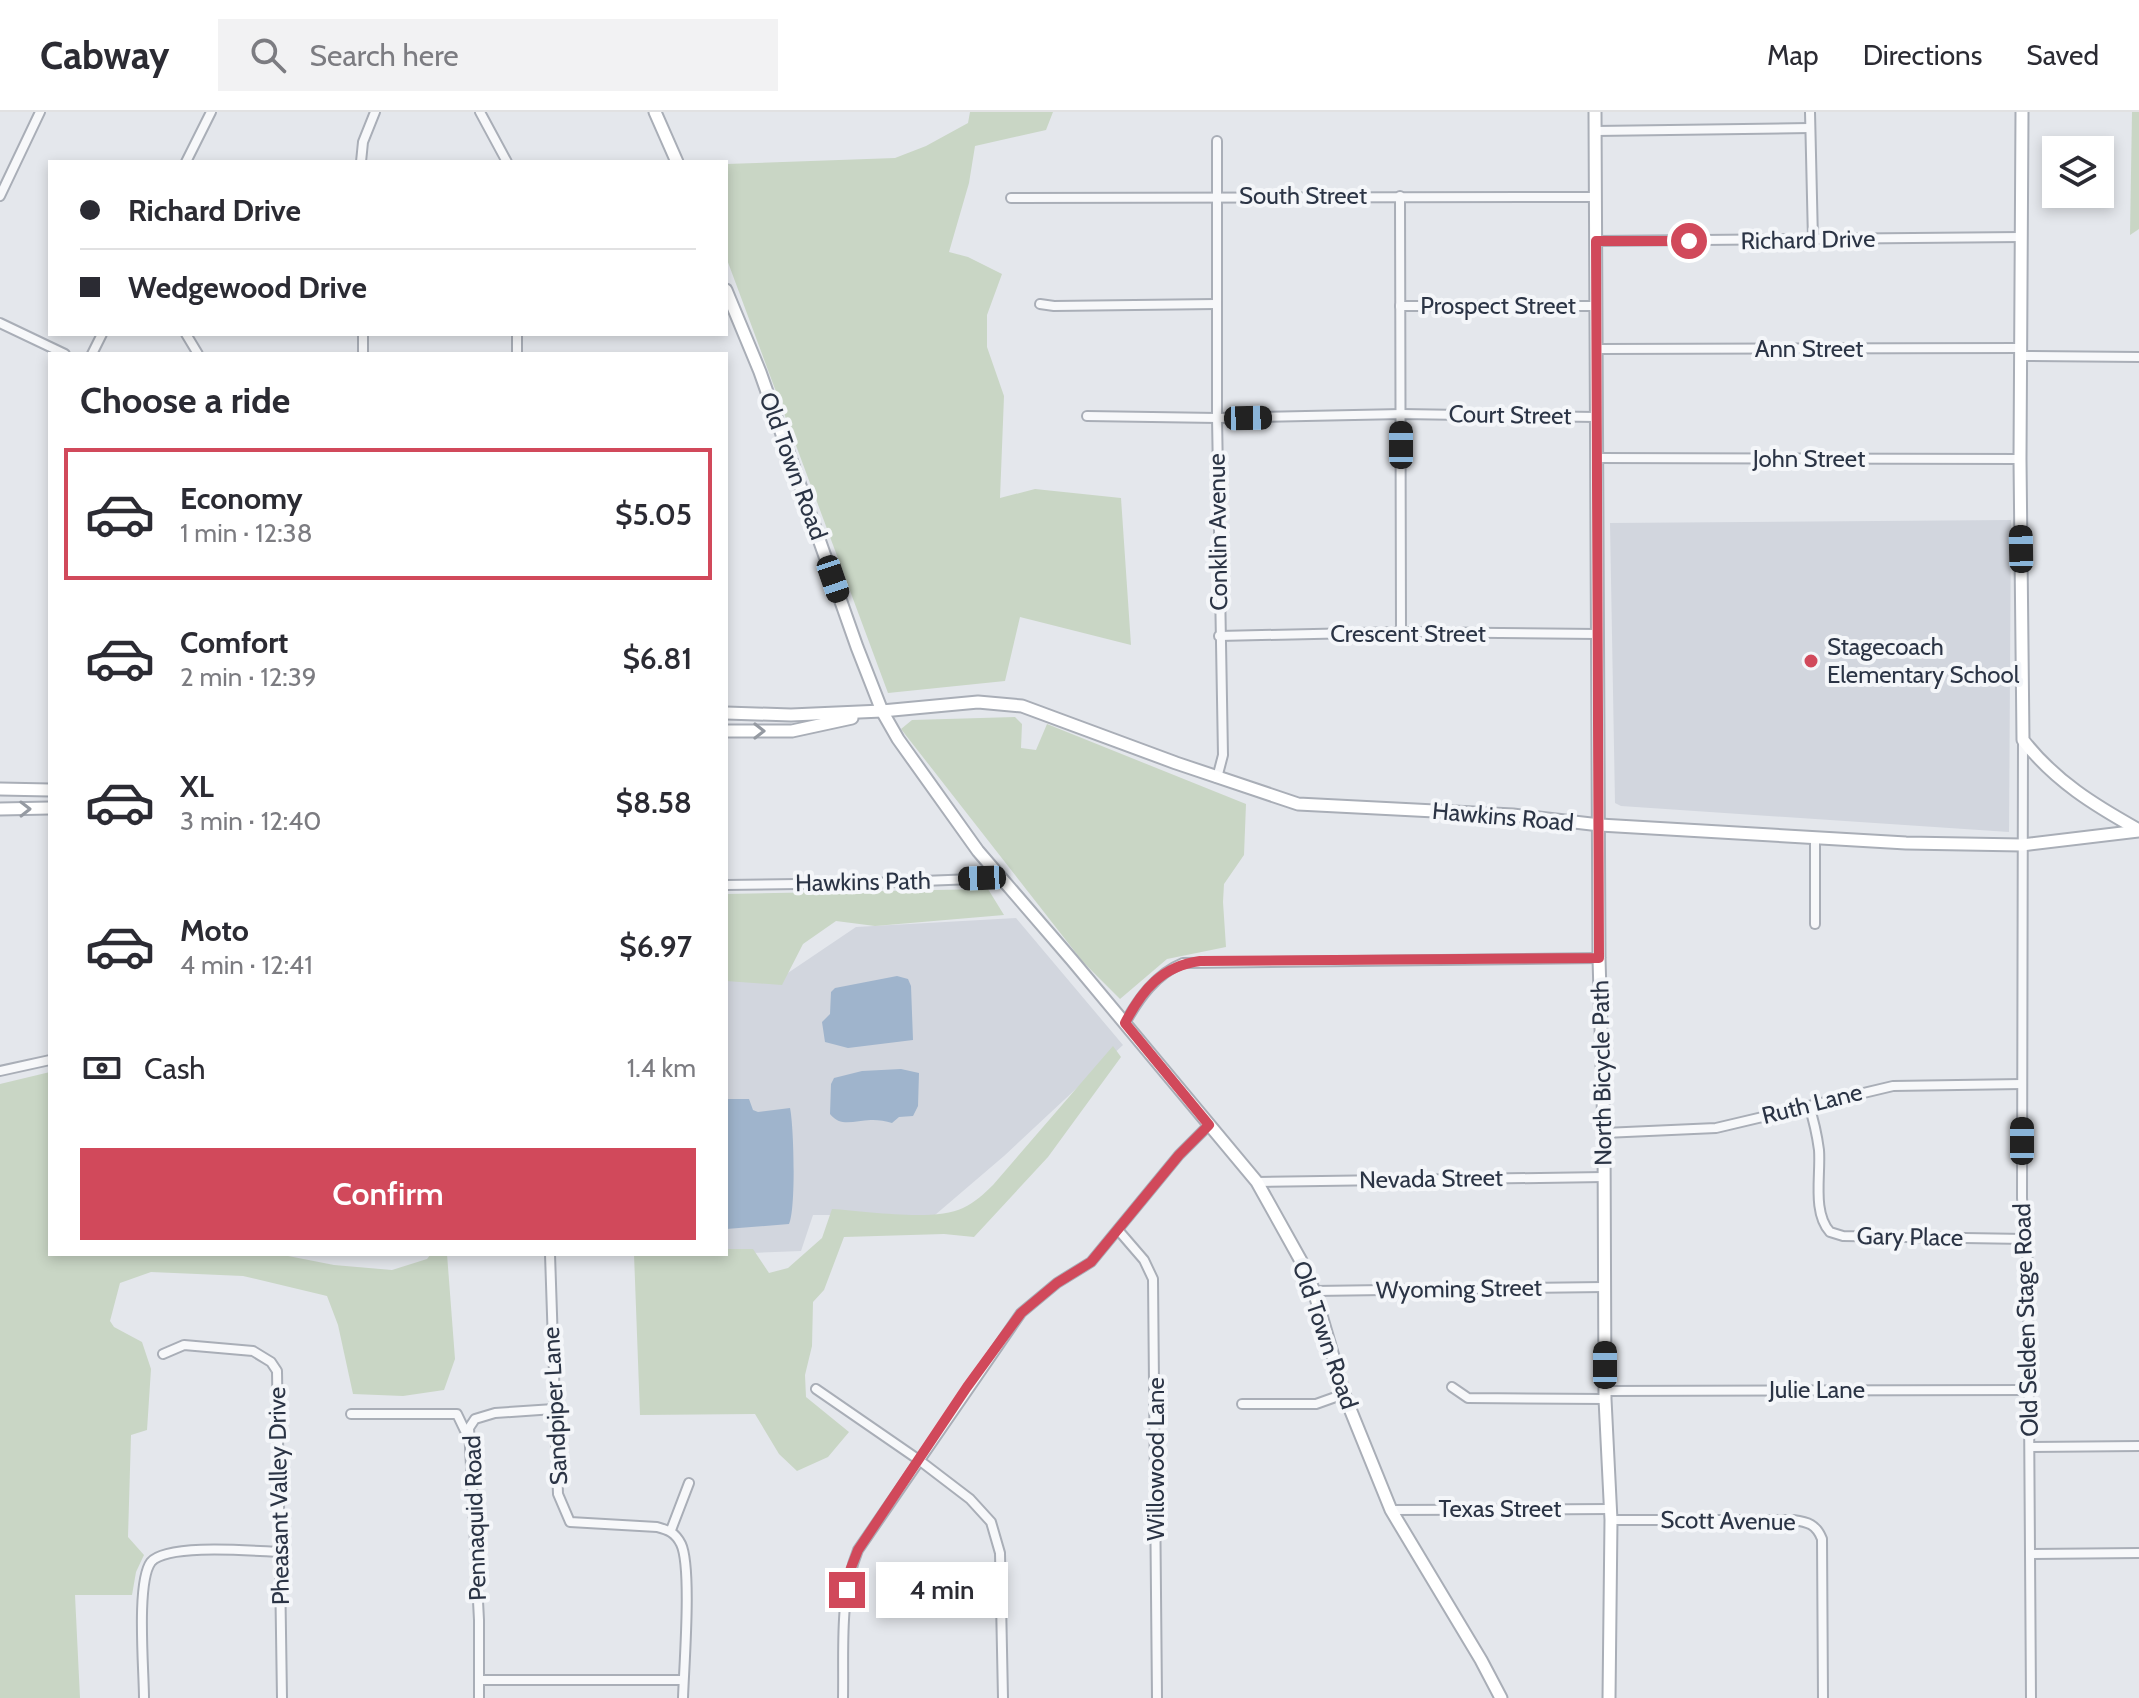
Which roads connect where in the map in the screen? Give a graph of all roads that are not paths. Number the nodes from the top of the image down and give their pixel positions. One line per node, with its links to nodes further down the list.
1 (40, 112): 16 (street)
2 (211, 112): 12 (street)
3 (375, 112): 13 (street)
4 (480, 112): 14 (street)
5 (655, 112): 15 (street)
6 (1595, 112): 10 (street, North Bicycle Path)
7 (1810, 112): 9 (street)
8 (2022, 112): 21 (street)
9 (1810, 128): 10 (street); 22 (street)
10 (1596, 131): 19 (street, North Bicycle Path)
11 (1217, 141): 17 (street, Conklin Avenue)
12 (187, 160)
13 (361, 160)
14 (506, 160)
15 (676, 160)
16 (0, 196)
17 (1215, 196): 18 (street, South Street); 20 (street, South Street); 26 (street, Conklin Avenue)
18 (1400, 196): 19 (street, South Street); 27 (street)
19 (1596, 197): 23 (street, North Bicycle Path)
20 (1011, 198)
21 (2021, 237): 22 (street, Richard Drive); 32 (street)
22 (1813, 240): 23 (street, Richard Drive)
23 (1596, 241): 28 (street, North Bicycle Path)
24 (728, 295): 43 (street, Old Town Road)
25 (1040, 304): 26 (street)
26 (1216, 304): 37 (street, Conklin Avenue)
27 (1400, 306): 28 (street, Prospect Street); 34 (street)
28 (1597, 306): 30 (street, North Bicycle Path)
29 (0, 323): 31 (street)
30 (1597, 349): 32 (street, Ann Street); 36 (street, North Bicycle Path)
31 (61, 352)
32 (2021, 352): 33 (street, Ann Street); 39 (street)
33 (2139, 357)
34 (1402, 414): 36 (street, Court Street); 37 (street, Court Street); 40 (street)
35 (1087, 416): 37 (street, Court Street)
36 (1596, 417): 38 (street, North Bicycle Path)
37 (1217, 418): 42 (street, Conklin Avenue)
38 (1598, 458): 39 (street, John Street); 41 (street, North Bicycle Path)
39 (2020, 459): 46 (street)
40 (1401, 632): 41 (street, Crescent Street); 42 (street, Crescent Street)
41 (1597, 634): 52 (street, North Bicycle Path)
42 (1219, 636): 47 (street, Conklin Avenue)
43 (882, 711): 44 (street); 45 (street, one-way to 43); 47 (street, Hawkins Road); 56 (street, Old Town Road)
44 (728, 713)
45 (728, 731)
46 (2023, 740): 53 (street); 55 (street, Old Selden Stage Road)
47 (1217, 778): 52 (street, Hawkins Road)
48 (0, 789): 49 (street)
49 (48, 790)
50 (48, 808): 51 (street, one-way to 50)
51 (0, 809)
52 (1600, 825): 54 (street, Hawkins Road); 59 (street, North Bicycle Path)
53 (2139, 830): 55 (street, Hawkins Road)
54 (1815, 839): 55 (street, Hawkins Road); 58 (street)
55 (2022, 845): 63 (street, Old Selden Stage Road)
56 (1000, 878): 57 (street, Hawkins Path); 60 (street, Old Town Road)
57 (728, 885)
58 (1815, 924)
59 (1599, 958): 60 (street); 66 (street, North Bicycle Path)
60 (1125, 1023): 65 (street, Old Town Road)
61 (48, 1060): 62 (street)
62 (0, 1071)
63 (2022, 1084): 64 (street, Ruth Lane); 70 (street, Old Selden Stage Road)
64 (1809, 1106): 66 (street, Ruth Lane); 70 (street, Gary Place)
65 (1209, 1125): 68 (street, Old Town Road); 69 (street)
66 (1604, 1133): 67 (street, North Bicycle Path)
67 (1604, 1177): 68 (street, Nevada Street); 72 (street, North Bicycle Path)
68 (1257, 1182): 73 (street, Old Town Road)
69 (1119, 1231): 86 (street); 102 (street, Willowood Lane)
70 (2025, 1239): 77 (street, Old Selden Stage Road)
71 (550, 1256): 81 (street, Sandpiper Lane)
72 (1604, 1287): 73 (street, Wyoming Street); 79 (street, North Bicycle Path)
73 (1314, 1291): 78 (street, Old Town Road)
74 (163, 1354): 91 (street, Pheasant Valley Drive)
75 (1452, 1387): 79 (street, Julie Lane)
76 (816, 1389): 86 (street)
77 (2029, 1390): 79 (street, Julie Lane); 85 (street, Old Selden Stage Road)
78 (1344, 1394): 80 (street); 88 (street, Old Town Road)
79 (1605, 1395): 89 (street, North Bicycle Path)
80 (1242, 1404)
81 (554, 1409): 83 (street, Pennaquid Road); 90 (street, Sandpiper Lane)
82 (351, 1414): 83 (street)
83 (467, 1436): 94 (street, Pennaquid Road)
84 (2139, 1446): 85 (street)
85 (2030, 1447): 93 (street, Old Selden Stage Road)
86 (919, 1460): 100 (street); 101 (street)
87 (689, 1483): 90 (street)
88 (1391, 1510): 89 (street, Texas Street); 103 (street, Old Town Road)
89 (1610, 1514): 104 (street, North Bicycle Path); 105 (street, Scott Avenue)
90 (671, 1530): 95 (street)
91 (279, 1552): 96 (street); 97 (street, Pheasant Valley Drive)
92 (2139, 1553): 93 (street)
93 (2030, 1554): 106 (street, Old Selden Stage Road)
94 (479, 1680): 95 (street); 98 (street, Pennaquid Road)
95 (683, 1680): 99 (street)
96 (144, 1698)
97 (282, 1698)
98 (479, 1698)
99 (683, 1698)
100 (843, 1698)
101 (1003, 1698)
102 (1157, 1698)
103 (1501, 1698)
104 (1609, 1698)
105 (1823, 1698)
106 (2031, 1698)

